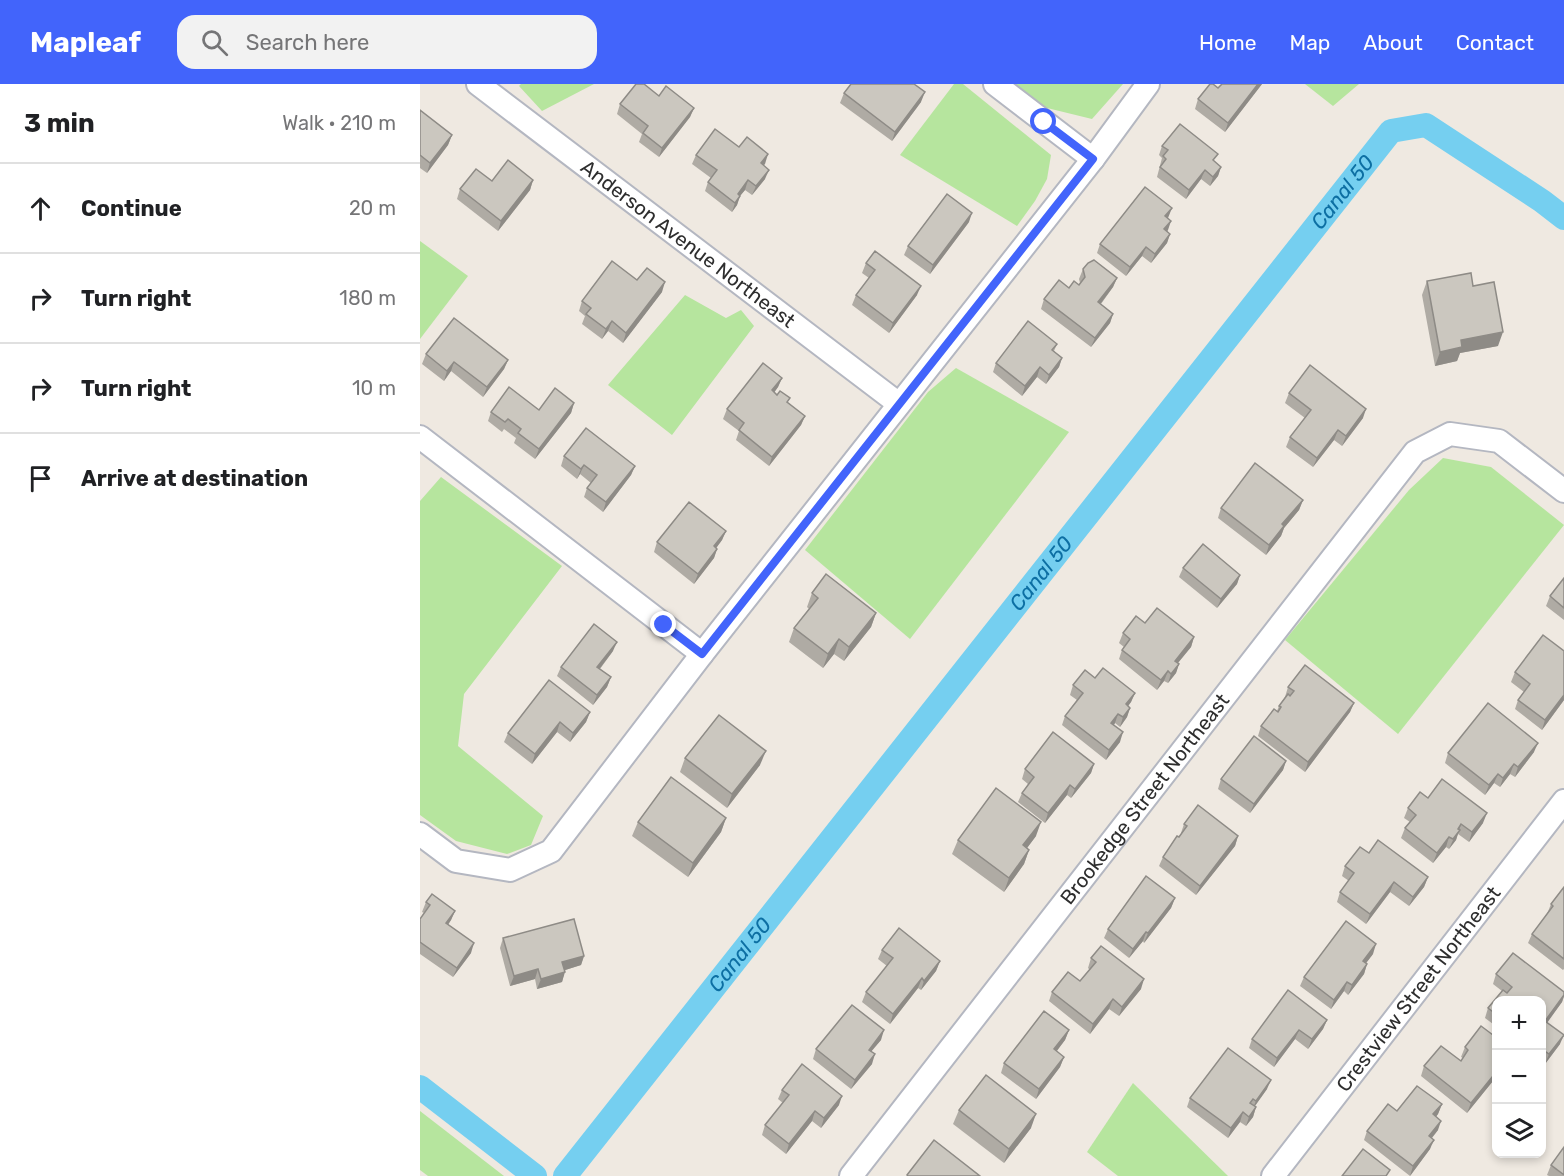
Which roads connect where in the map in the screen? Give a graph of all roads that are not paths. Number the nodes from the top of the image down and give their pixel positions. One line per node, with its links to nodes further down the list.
1 (478, 84): 5 (street, Anderson Avenue Northeast)
2 (995, 84): 4 (street)
3 (1148, 84): 4 (street)
4 (1093, 159): 5 (street)
5 (899, 404): 8 (street)
6 (420, 437): 8 (street)
7 (1564, 491): 11 (street, Brookedge Street Northeast)
8 (702, 654): 10 (street)
9 (1564, 801): 12 (street, Crestview Street Northeast)
10 (420, 834)
11 (851, 1176)
12 (1273, 1176)

